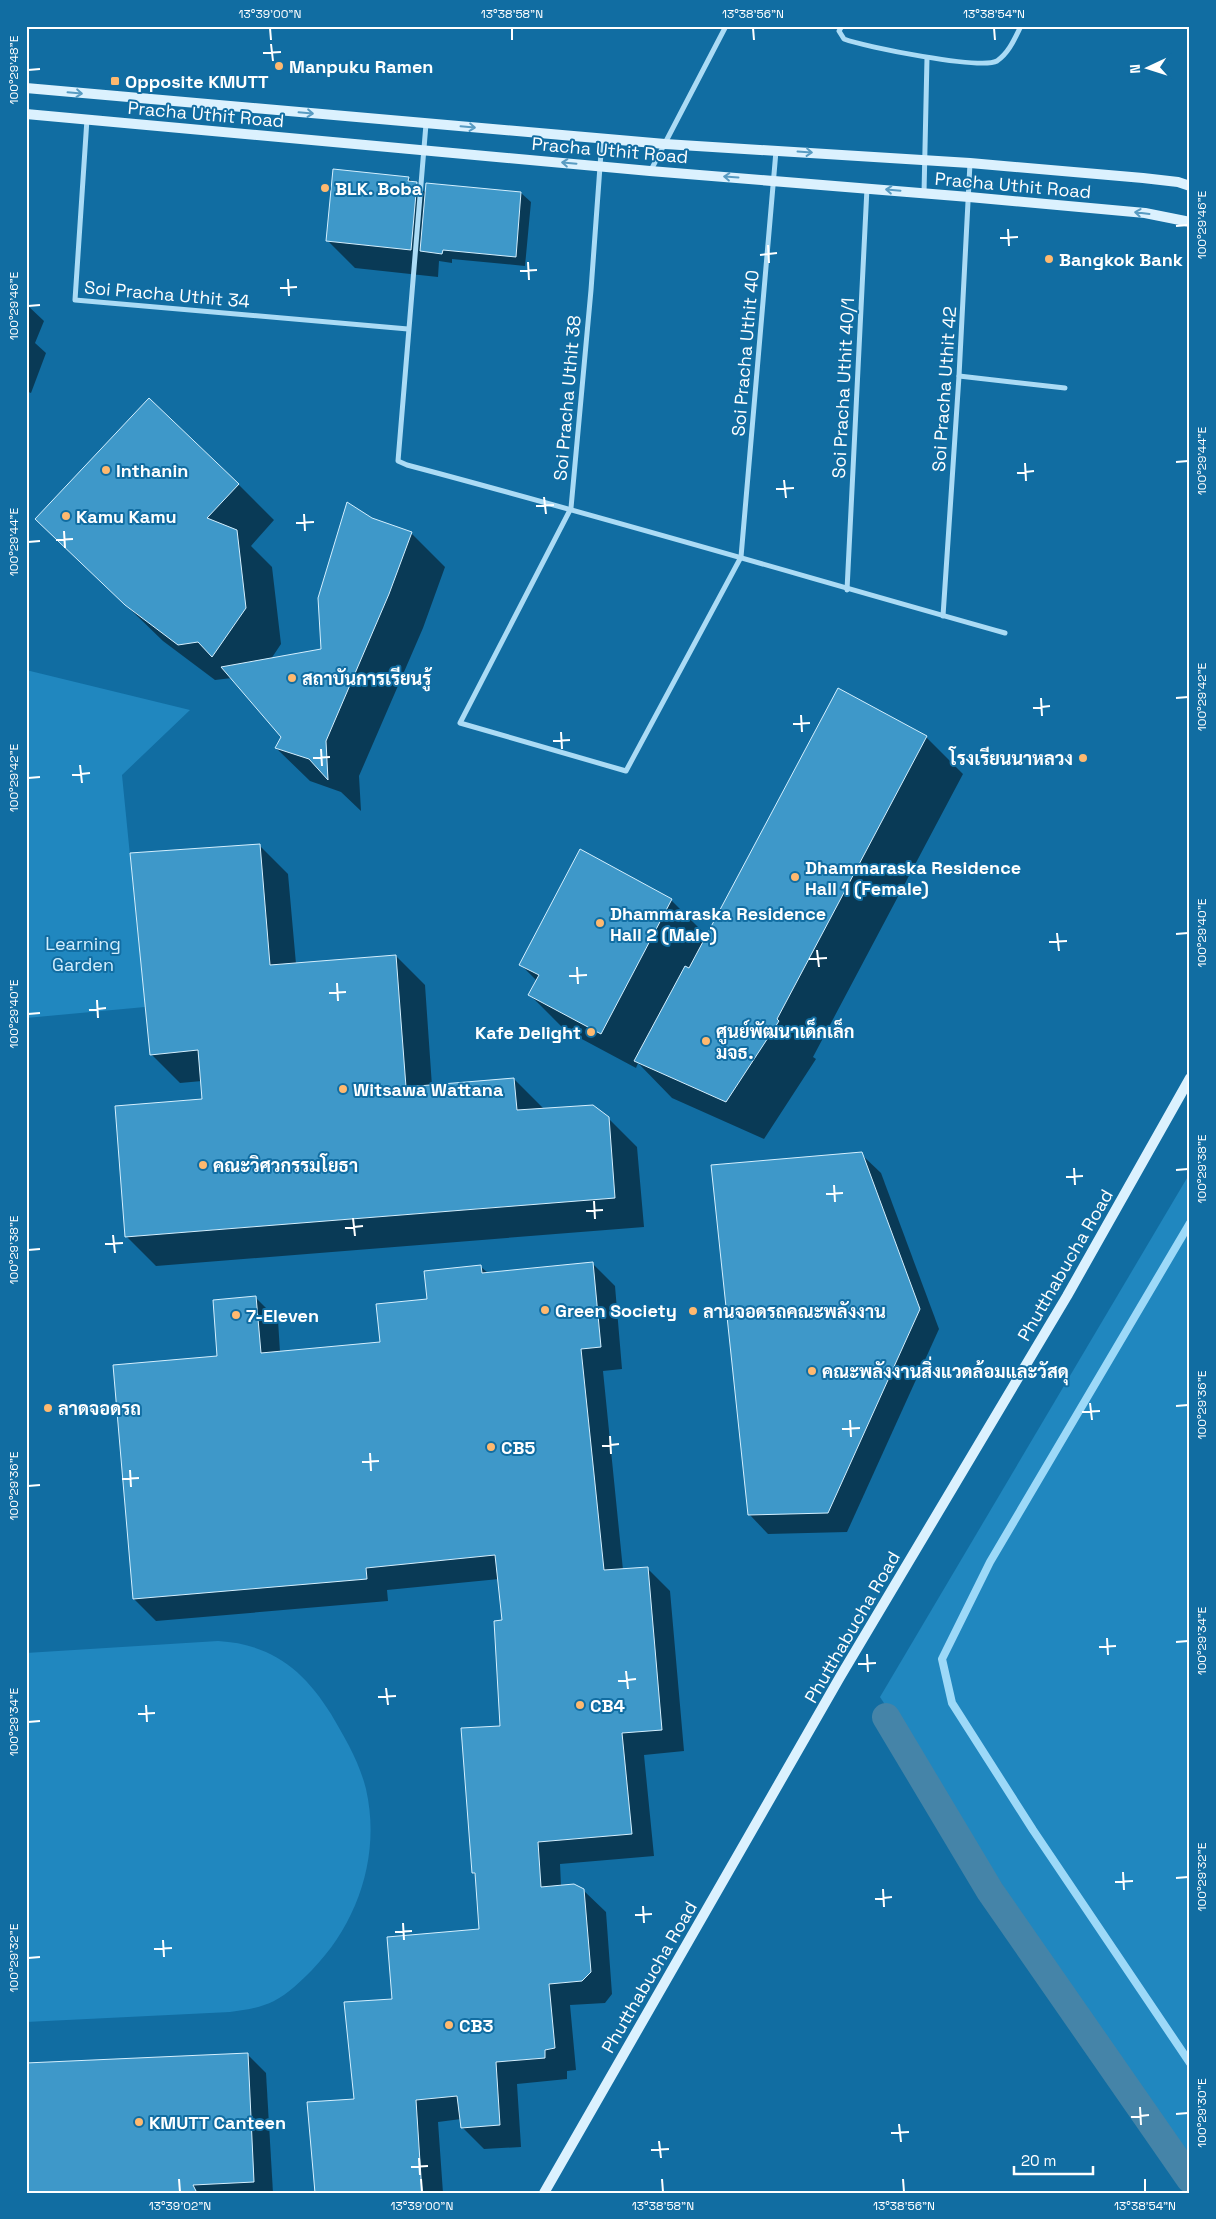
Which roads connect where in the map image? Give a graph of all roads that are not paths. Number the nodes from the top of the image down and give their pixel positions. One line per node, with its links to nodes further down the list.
1 (726, 26): 10 (street)
2 (842, 26): 4 (street)
3 (1021, 26): 4 (street)
4 (927, 58): 13 (street)
5 (26, 88): 8 (main road, Pracha Uthit Road, one-way to 8)
6 (26, 114): 7 (main road, Pracha Uthit Road)
7 (87, 119): 11 (main road, Pracha Uthit Road); 23 (street, Soi Pracha Uthit 34)
8 (426, 124): 9 (main road, Pracha Uthit Road, one-way to 9); 11 (street)
9 (602, 138): 10 (main road, Pracha Uthit Road); 15 (street, Soi Pracha Uthit 38)
10 (665, 144): 12 (main road, Pracha Uthit Road); 16 (street)
11 (424, 150): 15 (main road, Pracha Uthit Road, one-way to 11); 23 (street)
12 (776, 150): 13 (main road, Pracha Uthit Road, one-way to 13); 17 (street, Soi Pracha Uthit 40)
13 (924, 160): 14 (main road, Pracha Uthit Road); 20 (street)
14 (970, 163): 18 (main road, Pracha Uthit Road); 21 (street, Soi Pracha Uthit 42)
15 (600, 166): 16 (main road, Pracha Uthit Road); 26 (street, Soi Pracha Uthit 38)
16 (650, 171): 17 (main road, Pracha Uthit Road, one-way to 16)
17 (773, 180): 19 (main road, Pracha Uthit Road); 27 (street, Soi Pracha Uthit 40)
18 (1190, 186)
19 (867, 188): 20 (main road, Pracha Uthit Road, one-way to 19); 28 (street, Soi Pracha Uthit 40/1)
20 (924, 193): 21 (main road, Pracha Uthit Road)
21 (969, 197): 22 (main road, Pracha Uthit Road, one-way to 21); 24 (street, Soi Pracha Uthit 42)
22 (1190, 222)
23 (408, 329): 26 (street)
24 (959, 376): 25 (street); 29 (street, Soi Pracha Uthit 42)
25 (1065, 388)
26 (570, 508): 27 (street); 27 (street, Soi Pracha Uthit 38)
27 (741, 557): 28 (street)
28 (847, 590): 29 (street)
29 (943, 616): 30 (street)
30 (1005, 634)
31 (1190, 1078): 32 (main road, Phutthabucha Road)
32 (544, 2193)

